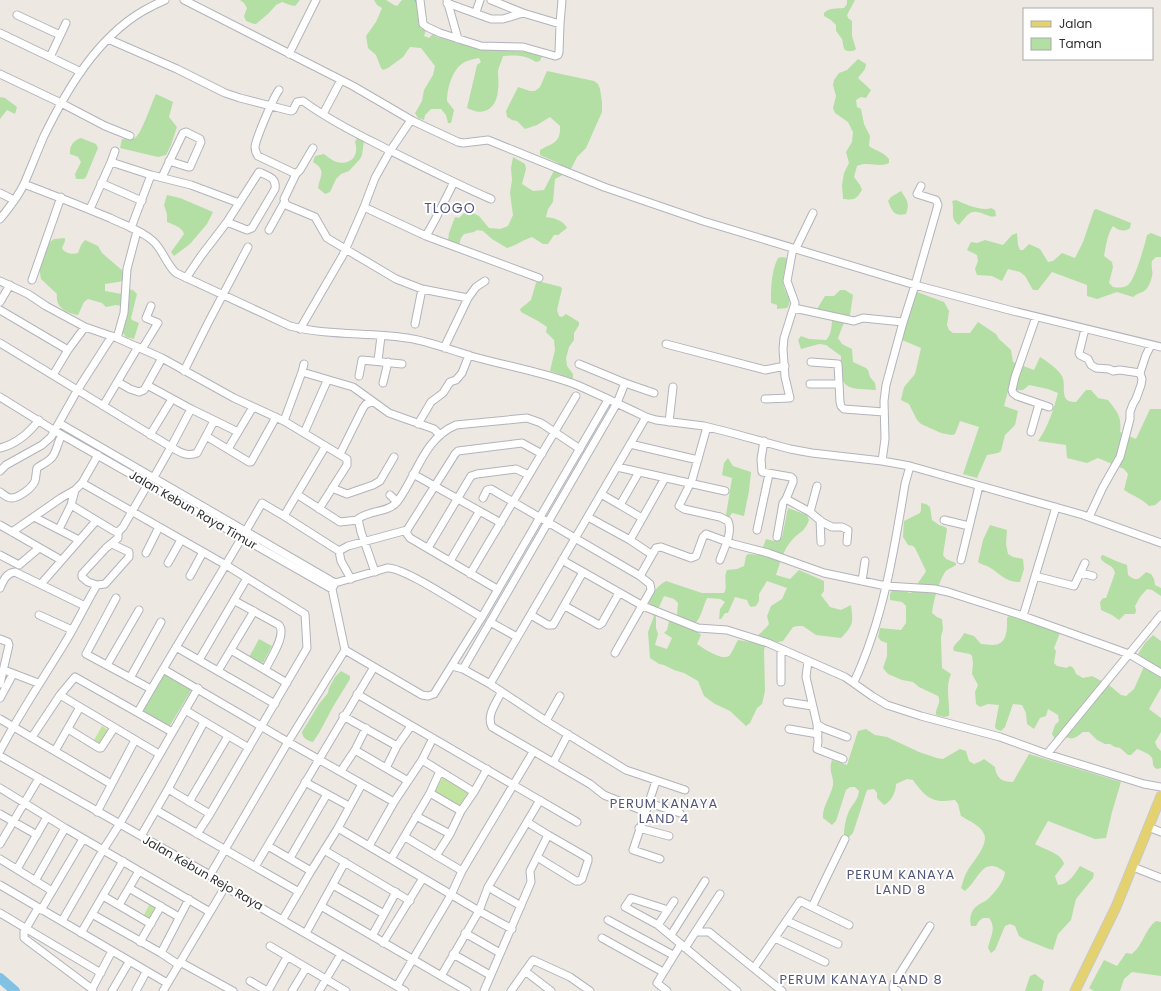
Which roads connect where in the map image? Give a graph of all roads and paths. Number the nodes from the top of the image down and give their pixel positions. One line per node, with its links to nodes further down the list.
1 (165, 0): 16 (street)
2 (184, 0): 18 (street)
3 (316, 0): 18 (street)
4 (420, 0): 17 (street)
5 (480, 0): 9 (street)
6 (491, 0): 10 (street)
7 (562, 0): 13 (street)
8 (447, 1): 9 (street); 17 (street)
9 (476, 12): 10 (street)
10 (523, 13): 13 (street)
11 (17, 15): 15 (street)
12 (66, 22): 15 (street)
13 (560, 24): 17 (street)
14 (0, 33): 19 (street)
15 (60, 35): 19 (street)
16 (108, 39): 20 (street); 25 (street)
17 (458, 39)
18 (288, 54): 22 (street)
19 (50, 58): 20 (street)
20 (81, 72): 24 (street)
21 (0, 74): 24 (street)
22 (341, 80): 26 (street); 27 (street)
23 (279, 90): 25 (street)
24 (62, 103): 28 (street); 41 (street)
25 (272, 105): 26 (street); 32 (street)
26 (323, 114): 31 (street)
27 (411, 120): 31 (street); 60 (street)
28 (130, 136)
29 (313, 148): 36 (street)
30 (115, 151): 34 (street)
31 (390, 151): 39 (street); 50 (street)
32 (266, 160): 35 (street); 36 (street)
33 (169, 161): 33 (street); 38 (street)
34 (111, 162): 37 (street); 40 (street)
35 (259, 172): 48 (street); 54 (street)
36 (296, 174): 49 (street)
37 (151, 176): 38 (street); 47 (street)
38 (162, 177): 48 (street)
39 (454, 182): 45 (street); 57 (street)
40 (101, 183): 47 (street); 51 (street)
41 (24, 184): 44 (street); 46 (street)
42 (920, 186): 67 (street)
43 (0, 193): 46 (street)
44 (61, 197): 51 (street); 63 (street)
45 (491, 199)
46 (14, 200): 53 (street)
47 (142, 201): 55 (street)
48 (239, 203): 54 (street)
49 (284, 203): 56 (street); 59 (street)
50 (364, 207): 57 (street); 59 (street)
51 (90, 209): 55 (street)
52 (813, 213): 60 (street)
53 (0, 219)
54 (228, 222): 61 (street)
55 (134, 229): 61 (street); 81 (street)
56 (269, 230)
57 (426, 236): 62 (street)
58 (248, 247): 69 (street)
59 (346, 248): 68 (street); 79 (street)
60 (794, 248): 67 (street); 73 (street)
61 (186, 278): 69 (street)
62 (539, 278)
63 (32, 280)
64 (0, 281): 66 (street)
65 (485, 281): 70 (street)
66 (10, 285): 71 (street); 78 (street)
67 (915, 285): 75 (street); 76 (street)
68 (422, 289): 70 (street); 77 (street)
69 (223, 296): 79 (street); 99 (street)
70 (468, 298): 88 (street)
71 (0, 302)
72 (151, 306): 87 (street)
73 (794, 308): 76 (street); 98 (street)
74 (0, 310): 89 (street)
75 (1036, 316): 80 (street); 121 (street)
76 (903, 322): 126 (street)
77 (415, 324)
78 (84, 327): 81 (street); 89 (street)
79 (300, 329): 82 (street)
80 (1085, 329): 85 (street); 101 (street)
81 (116, 336): 87 (street); 112 (street)
82 (381, 336): 88 (street); 92 (street)
83 (0, 343): 102 (street)
84 (666, 344): 98 (street)
85 (1151, 345): 86 (street); 101 (street)
86 (1161, 347)
87 (140, 348): 91 (street); 105 (street)
88 (444, 348): 90 (street)
89 (68, 350): 102 (street)
90 (469, 355): 118 (street); 134 (street)
91 (162, 358): 99 (street); 110 (street)
92 (378, 361): 93 (street); 103 (street)
93 (388, 362): 96 (street); 106 (street)
94 (812, 362): 109 (street)
95 (304, 364): 100 (street)
96 (402, 364)
97 (578, 364): 107 (street)
98 (785, 366): 117 (street)
99 (184, 371): 123 (street)
100 (302, 372): 104 (street); 131 (street)
101 (1140, 373): 195 (street)
102 (53, 375): 112 (street)
103 (359, 376)
104 (327, 380): 119 (street); 140 (street)
105 (118, 382): 110 (street); 122 (street)
106 (383, 383)
107 (626, 383): 113 (street); 120 (street)
108 (810, 384): 109 (street)
109 (839, 384): 126 (street)
110 (147, 385): 116 (street)
111 (673, 387): 132 (street)
112 (78, 389): 122 (street); 133 (street)
113 (654, 393)
114 (576, 396): 138 (street)
115 (0, 397): 129 (street, Jalan Kebun Raya Timur)
116 (172, 399): 125 (street); 142 (street)
117 (765, 399)
118 (608, 400): 120 (street); 150 (street)
119 (373, 402): 134 (street); 152 (street)
120 (617, 403): 127 (street); 203 (street)
121 (1039, 404): 124 (street); 139 (street)
122 (103, 406): 142 (street)
123 (253, 407): 128 (street); 137 (street)
124 (1049, 407)
125 (192, 409): 130 (street); 147 (street)
126 (884, 412): 157 (street)
127 (646, 417): 132 (street); 146 (street)
128 (276, 418): 131 (street); 151 (street)
129 (39, 420): 136 (street, Jalan Kebun Raya Timur); 148 (street)
130 (214, 421): 137 (street); 144 (street)
131 (284, 421): 140 (street)
132 (669, 422): 135 (street)
133 (59, 423): 136 (street); 165 (street, Jalan Kebun Raya Timur)
134 (418, 424): 143 (street)
135 (707, 427): 145 (street); 156 (street)
136 (55, 431): 141 (street, Jalan Kebun Raya Timur); 160 (street)
137 (238, 432): 151 (street)
138 (555, 432): 143 (street); 150 (street); 153 (street)
139 (1031, 432)
140 (304, 433): 149 (street)
141 (62, 435): 154 (street, Jalan Kebun Raya Timur); 176 (street)
142 (150, 435): 147 (street)
143 (440, 435): 162 (street)
144 (206, 436): 147 (street); 151 (street)
145 (764, 441): 157 (street); 163 (street)
146 (630, 444): 156 (street); 159 (street)
147 (171, 447): 165 (street)
148 (0, 448)
149 (325, 448): 152 (street); 178 (street)
150 (580, 448): 196 (street)
151 (228, 449)
152 (340, 454): 173 (street)
153 (542, 454): 164 (street); 170 (street)
154 (98, 455): 167 (street); 168 (street, Jalan Kebun Raya Timur)
155 (394, 458): 173 (street)
156 (698, 460): 169 (street)
157 (882, 461): 158 (street)
158 (910, 466): 172 (street); 257 (street)
159 (617, 467): 161 (street); 177 (street)
160 (0, 471)
161 (640, 472): 166 (street); 186 (street)
162 (413, 474): 170 (street); 184 (street)
163 (769, 474): 182 (street); 209 (street)
164 (529, 475): 181 (street); 183 (street)
165 (154, 477): 210 (street, Jalan Kebun Raya Timur)
166 (665, 478): 169 (street); 197 (street)
167 (82, 483): 174 (street); 189 (street)
168 (148, 484): 189 (street); 215 (street, Jalan Kebun Raya Timur)
169 (690, 484): 175 (street); 220 (street)
170 (435, 486): 181 (street); 208 (street)
171 (817, 486): 191 (street)
172 (979, 486): 187 (street); 205 (street)
173 (332, 488): 188 (street)
174 (75, 490): 185 (street); 194 (street)
175 (725, 491)
176 (0, 492)
177 (601, 494): 186 (street); 193 (street)
178 (298, 495): 188 (street); 192 (street)
179 (390, 495): 184 (street)
180 (483, 498): 183 (street)
181 (457, 499): 190 (street); 226 (street)
182 (786, 499): 191 (street); 214 (street)
183 (514, 501): 196 (street); 202 (street)
184 (397, 502): 198 (street)
185 (71, 505): 201 (street); 207 (street)
186 (620, 505): 197 (street)
187 (1056, 507): 195 (street); 249 (street)
188 (319, 509): 198 (street)
189 (132, 512): 206 (street); 212 (street)
190 (479, 512): 202 (street); 237 (street)
191 (810, 512): 199 (street)
192 (284, 516): 210 (street); 227 (street)
193 (588, 516): 213 (street); 218 (street)
194 (34, 517): 207 (street); 211 (street)
195 (1090, 517): 223 (street)
196 (540, 518): 203 (street); 259 (street)
197 (642, 518): 218 (street)
198 (358, 520): 219 (street)
199 (820, 520): 221 (street); 222 (street)
200 (944, 520): 205 (street)
201 (96, 521): 212 (street); 216 (street)
202 (501, 523): 245 (street)
203 (548, 523): 213 (street); 274 (street)
204 (0, 525): 211 (street)
205 (969, 526): 235 (street)
206 (159, 527): 217 (street); 229 (street)
207 (59, 529): 216 (street)
208 (407, 530): 219 (street); 226 (street)
209 (757, 530)
210 (246, 531): 215 (street); 256 (street, Jalan Kebun Raya Timur)
211 (12, 532): 225 (street)
212 (118, 532): 224 (street)
213 (575, 537): 233 (street); 248 (street)
214 (777, 537)
215 (242, 538): 240 (street); 256 (street, Jalan Kebun Raya Timur)
216 (79, 540): 232 (street)
217 (181, 540): 228 (street); 238 (street)
218 (630, 540): 230 (street)
219 (364, 541): 227 (street); 242 (street)
220 (728, 541): 230 (street); 234 (street); 253 (street)
221 (821, 542)
222 (847, 542)
223 (1161, 543)
224 (112, 544): 255 (street); 255 (street)
225 (39, 548): 232 (street); 241 (street)
226 (428, 548): 237 (street)
227 (339, 550): 252 (street)
228 (203, 552): 240 (street); 247 (street)
229 (146, 554)
230 (651, 554): 248 (street)
231 (0, 555): 241 (street)
232 (61, 560): 254 (street)
233 (562, 560): 243 (street); 269 (street)
234 (720, 560)
235 (961, 560)
236 (866, 561): 253 (street)
237 (450, 562): 245 (street)
238 (168, 563)
239 (1085, 563): 244 (street)
240 (226, 565): 251 (street); 278 (street)
241 (18, 569): 246 (street); 254 (street)
242 (375, 572): 252 (street); 272 (street)
243 (583, 572): 260 (street); 264 (street)
244 (1081, 573): 249 (street); 250 (street)
245 (470, 574): 259 (street)
246 (2, 576): 258 (street)
247 (190, 576)
248 (640, 576): 265 (street)
249 (1034, 576): 271 (street)
250 (1093, 576)
251 (247, 578): 262 (street); 300 (street)
252 (351, 579): 256 (street)
253 (862, 581): 257 (street)
254 (41, 584): 263 (street)
255 (97, 585): 263 (street)
256 (333, 586): 281 (street)
257 (886, 586): 271 (street); 298 (street)
258 (0, 588)
259 (497, 590): 272 (street)
260 (619, 593): 264 (street); 265 (street)
261 (116, 598): 286 (street)
262 (235, 601): 267 (street); 284 (street)
263 (85, 606): 275 (street)
264 (565, 606): 269 (street)
265 (642, 606): 279 (street); 282 (street)
266 (139, 610): 286 (street)
267 (254, 611): 280 (street); 292 (street)
268 (39, 615): 275 (street)
269 (531, 615): 276 (street)
270 (1161, 615): 283 (street)
271 (1023, 616): 283 (street)
272 (482, 617): 287 (street)
273 (161, 622): 296 (street)
274 (490, 622): 276 (street); 290 (street)
275 (72, 630): 299 (street)
276 (517, 637): 302 (street)
277 (0, 639): 291 (street)
278 (176, 647): 284 (street); 289 (street)
279 (781, 649): 285 (street); 297 (street)
280 (231, 650): 292 (street); 293 (street)
281 (345, 650): 288 (street); 336 (street)
282 (615, 653)
283 (1129, 654): 294 (street); 344 (street)
284 (199, 660): 293 (street)
285 (808, 661): 298 (street); 312 (street)
286 (107, 664): 296 (street)
287 (452, 666): 288 (street); 290 (street)
288 (374, 667): 306 (street)
289 (163, 669): 303 (street); 304 (street)
290 (463, 669): 302 (street)
291 (4, 670): 295 (street); 301 (street)
292 (265, 670): 300 (street)
293 (218, 672): 311 (street)
294 (1161, 673)
295 (13, 674): 299 (street); 309 (street)
296 (130, 678): 304 (street)
297 (781, 682)
298 (854, 682): 344 (street)
299 (38, 683): 321 (street)
300 (287, 683): 311 (street)
301 (0, 684)
302 (490, 684): 305 (street)
303 (198, 688): 314 (street); 323 (street)
304 (151, 689): 315 (street)
305 (501, 692): 318 (street); 342 (street)
306 (357, 694): 316 (street); 322 (street)
307 (60, 695): 313 (street); 315 (street); 333 (street)
308 (560, 696): 318 (street)
309 (0, 698)
310 (788, 702): 312 (street)
311 (275, 704): 323 (street)
312 (812, 706): 320 (street)
313 (80, 708): 324 (street); 325 (street)
314 (185, 710): 319 (street); 328 (street)
315 (138, 712): 328 (street)
316 (344, 716): 326 (street); 346 (street)
317 (0, 718): 321 (street)
318 (546, 721): 329 (street)
319 (204, 722): 331 (street); 363 (street)
320 (817, 724): 330 (street); 332 (street)
321 (13, 726): 333 (street); 340 (street)
322 (412, 726): 334 (street); 337 (street)
323 (262, 727): 336 (street); 338 (street)
324 (68, 728): 325 (street); 341 (street)
325 (114, 728): 335 (street)
326 (366, 728): 337 (street); 339 (street)
327 (789, 729): 330 (street)
328 (172, 732): 343 (street)
329 (568, 734): 349 (street); 356 (street)
330 (818, 734): 347 (street)
331 (228, 736): 338 (street); 370 (street)
332 (847, 737)
333 (32, 738): 341 (street)
334 (433, 738): 348 (street); 351 (street)
335 (135, 740): 343 (street); 358 (street)
336 (288, 742): 346 (street); 405 (street)
337 (397, 746): 350 (street)
338 (249, 748): 381 (street)
339 (354, 750): 350 (street); 352 (street)
340 (0, 751)
341 (55, 751): 358 (street)
342 (533, 752): 360 (street); 378 (street)
343 (159, 754): 387 (street)
344 (1047, 754): 361 (street)
345 (0, 756): 354 (street, Jalan Kebun Rejo Raya)
346 (318, 759): 352 (street); 357 (street)
347 (843, 759)
348 (422, 760): 353 (street); 355 (street)
349 (554, 761)
350 (386, 768): 355 (street)
351 (487, 769): 360 (street); 365 (street)
352 (341, 771): 359 (street)
353 (440, 771): 365 (street); 366 (street)
354 (39, 778): 373 (street); 377 (street, Jalan Kebun Rejo Raya)
355 (408, 781): 371 (street)
356 (656, 781): 364 (street); 372 (street)
357 (305, 782): 367 (street); 403 (street)
358 (111, 784): 377 (street)
359 (362, 784): 371 (street); 374 (street)
360 (514, 785): 369 (street); 421 (street)
361 (1161, 787)
362 (0, 788): 373 (street)
363 (168, 789): 370 (street); 375 (street)
364 (685, 790)
365 (474, 792): 376 (street)
366 (430, 793): 376 (street); 382 (street)
367 (327, 794): 374 (street); 410 (street)
368 (1161, 796): 388 (main road)
369 (540, 800): 385 (street); 386 (street)
370 (189, 802): 381 (street)
371 (394, 802): 404 (street)
372 (649, 803): 378 (street); 379 (street)
373 (25, 804): 383 (street); 384 (street)
374 (349, 806): 390 (street)
375 (156, 810): 393 (street); 397 (street)
376 (461, 811): 394 (street)
377 (97, 812): 387 (street, Jalan Kebun Rejo Raya)
378 (646, 812): 391 (street)
379 (680, 813)
380 (0, 814): 384 (street)
381 (210, 814): 393 (street)
382 (416, 816): 394 (street); 399 (street)
383 (47, 817): 389 (street); 395 (street)
384 (13, 822): 395 (street); 402 (street)
385 (527, 822): 396 (street); 430 (street)
386 (577, 822)
387 (120, 825): 397 (street, Jalan Kebun Rejo Raya); 406 (street)
388 (1148, 827): 392 (street); 417 (main road)
389 (65, 828): 400 (street); 425 (street)
390 (338, 828): 404 (street); 407 (street)
391 (640, 828): 398 (street); 413 (street)
392 (1161, 832)
393 (197, 834): 405 (street)
394 (450, 834): 408 (street)
395 (37, 835): 418 (street)
396 (548, 835): 409 (street); 409 (street)
397 (141, 836): 422 (street, Jalan Kebun Rejo Raya)
398 (669, 836)
399 (405, 837): 408 (street); 412 (street)
400 (84, 838): 406 (street); 432 (street)
401 (846, 840): 445 (street)
402 (0, 844)
403 (268, 846): 410 (street); 416 (street)
404 (369, 846): 412 (street)
405 (225, 849): 416 (street); 422 (street)
406 (103, 850): 414 (street); 457 (street)
407 (324, 850): 415 (street); 419 (street)
408 (436, 856): 421 (street)
409 (537, 857): 444 (street)
410 (290, 858): 419 (street)
411 (0, 859): 418 (street)
412 (391, 859): 423 (street)
413 (660, 859)
414 (123, 861): 420 (street); 437 (street)
415 (345, 862): 427 (street); 434 (street)
416 (255, 867): 433 (street)
417 (1132, 867): 424 (street); 519 (main road)
418 (17, 869): 425 (street)
419 (311, 870): 433 (street)
420 (139, 871): 431 (street); 438 (street)
421 (462, 871): 436 (street)
422 (210, 875): 429 (street, Jalan Kebun Rejo Raya)
423 (423, 878): 436 (street); 439 (street)
424 (1161, 878)
425 (35, 881): 432 (street)
426 (705, 881): 468 (street)
427 (333, 884): 443 (street); 452 (street)
428 (0, 885): 446 (street)
429 (225, 887): 448 (street); 454 (street, Jalan Kebun Rejo Raya)
430 (488, 887): 444 (street); 449 (street)
431 (129, 888): 441 (street); 442 (street)
432 (52, 891): 446 (street)
433 (298, 892): 454 (street)
434 (396, 892): 439 (street); 452 (street)
435 (720, 894): 464 (street)
436 (451, 895): 449 (street); 484 (street)
437 (103, 896): 441 (street); 451 (street)
438 (189, 899): 448 (street); 453 (street)
439 (410, 901): 473 (street)
440 (674, 901): 447 (street)
441 (118, 905): 458 (street)
442 (161, 906): 453 (street); 458 (street)
443 (321, 906): 466 (street); 469 (street)
444 (521, 906): 463 (street)
445 (812, 907): 456 (street); 460 (street)
446 (40, 909): 457 (street); 462 (street)
447 (668, 910): 459 (street); 459 (street)
448 (210, 912): 487 (street)
449 (479, 912): 463 (street); 467 (street)
450 (0, 913): 462 (street)
451 (92, 914): 465 (street); 472 (street)
452 (384, 914): 469 (street)
453 (179, 917): 478 (street)
454 (283, 919): 466 (street, Jalan Kebun Rejo Raya)
455 (608, 920): 482 (street)
456 (787, 920): 471 (street); 474 (street)
457 (62, 921): 465 (street)
458 (151, 924): 472 (street)
459 (658, 925): 468 (street)
460 (849, 925)
461 (930, 926): 518 (street)
462 (26, 928): 493 (street); 500 (street)
463 (512, 929): 479 (street)
464 (696, 932): 476 (street); 489 (street)
465 (81, 933): 477 (street)
466 (306, 933): 480 (street, Jalan Kebun Rejo Raya)
467 (465, 933): 479 (street); 481 (street)
468 (671, 935): 476 (street)
469 (372, 936): 473 (street)
470 (602, 938): 492 (street)
471 (775, 938): 486 (street); 489 (street)
472 (140, 942): 478 (street)
473 (383, 943): 484 (street)
474 (838, 944)
475 (270, 946): 483 (street)
476 (683, 946): 482 (street); 516 (street)
477 (112, 951): 485 (street); 493 (street)
478 (161, 953): 487 (street)
479 (500, 953): 494 (street)
480 (341, 954): 496 (street); 499 (street, Jalan Kebun Rejo Raya)
481 (453, 954): 494 (street); 495 (street)
482 (673, 955): 492 (street)
483 (287, 957): 488 (street); 506 (street)
484 (413, 960): 495 (street); 499 (street)
485 (129, 962): 491 (street); 502 (street)
486 (825, 962)
487 (179, 963): 498 (street); 505 (street)
488 (306, 968): 496 (street); 507 (street)
489 (754, 968): 517 (street)
490 (525, 971): 501 (street); 513 (street); 514 (street)
491 (146, 972): 498 (street); 503 (street)
492 (663, 972): 515 (street)
493 (101, 973): 500 (street)
494 (490, 975): 512 (street)
495 (441, 976): 511 (street)
496 (326, 979): 508 (street); 509 (street)
497 (250, 981): 506 (street)
498 (167, 983): 504 (street)
499 (397, 986): 510 (street, Jalan Kebun Rejo Raya)
500 (92, 990)
501 (514, 990)
502 (112, 991)
503 (136, 991)
504 (163, 991)
505 (232, 991)
506 (268, 991)
507 (292, 991)
508 (319, 991)
509 (345, 991)
510 (405, 991)
511 (467, 991)
512 (484, 991)
513 (551, 991)
514 (590, 991)
515 (667, 991)
516 (737, 991)
517 (782, 991)
518 (898, 991)
519 (1075, 991)

